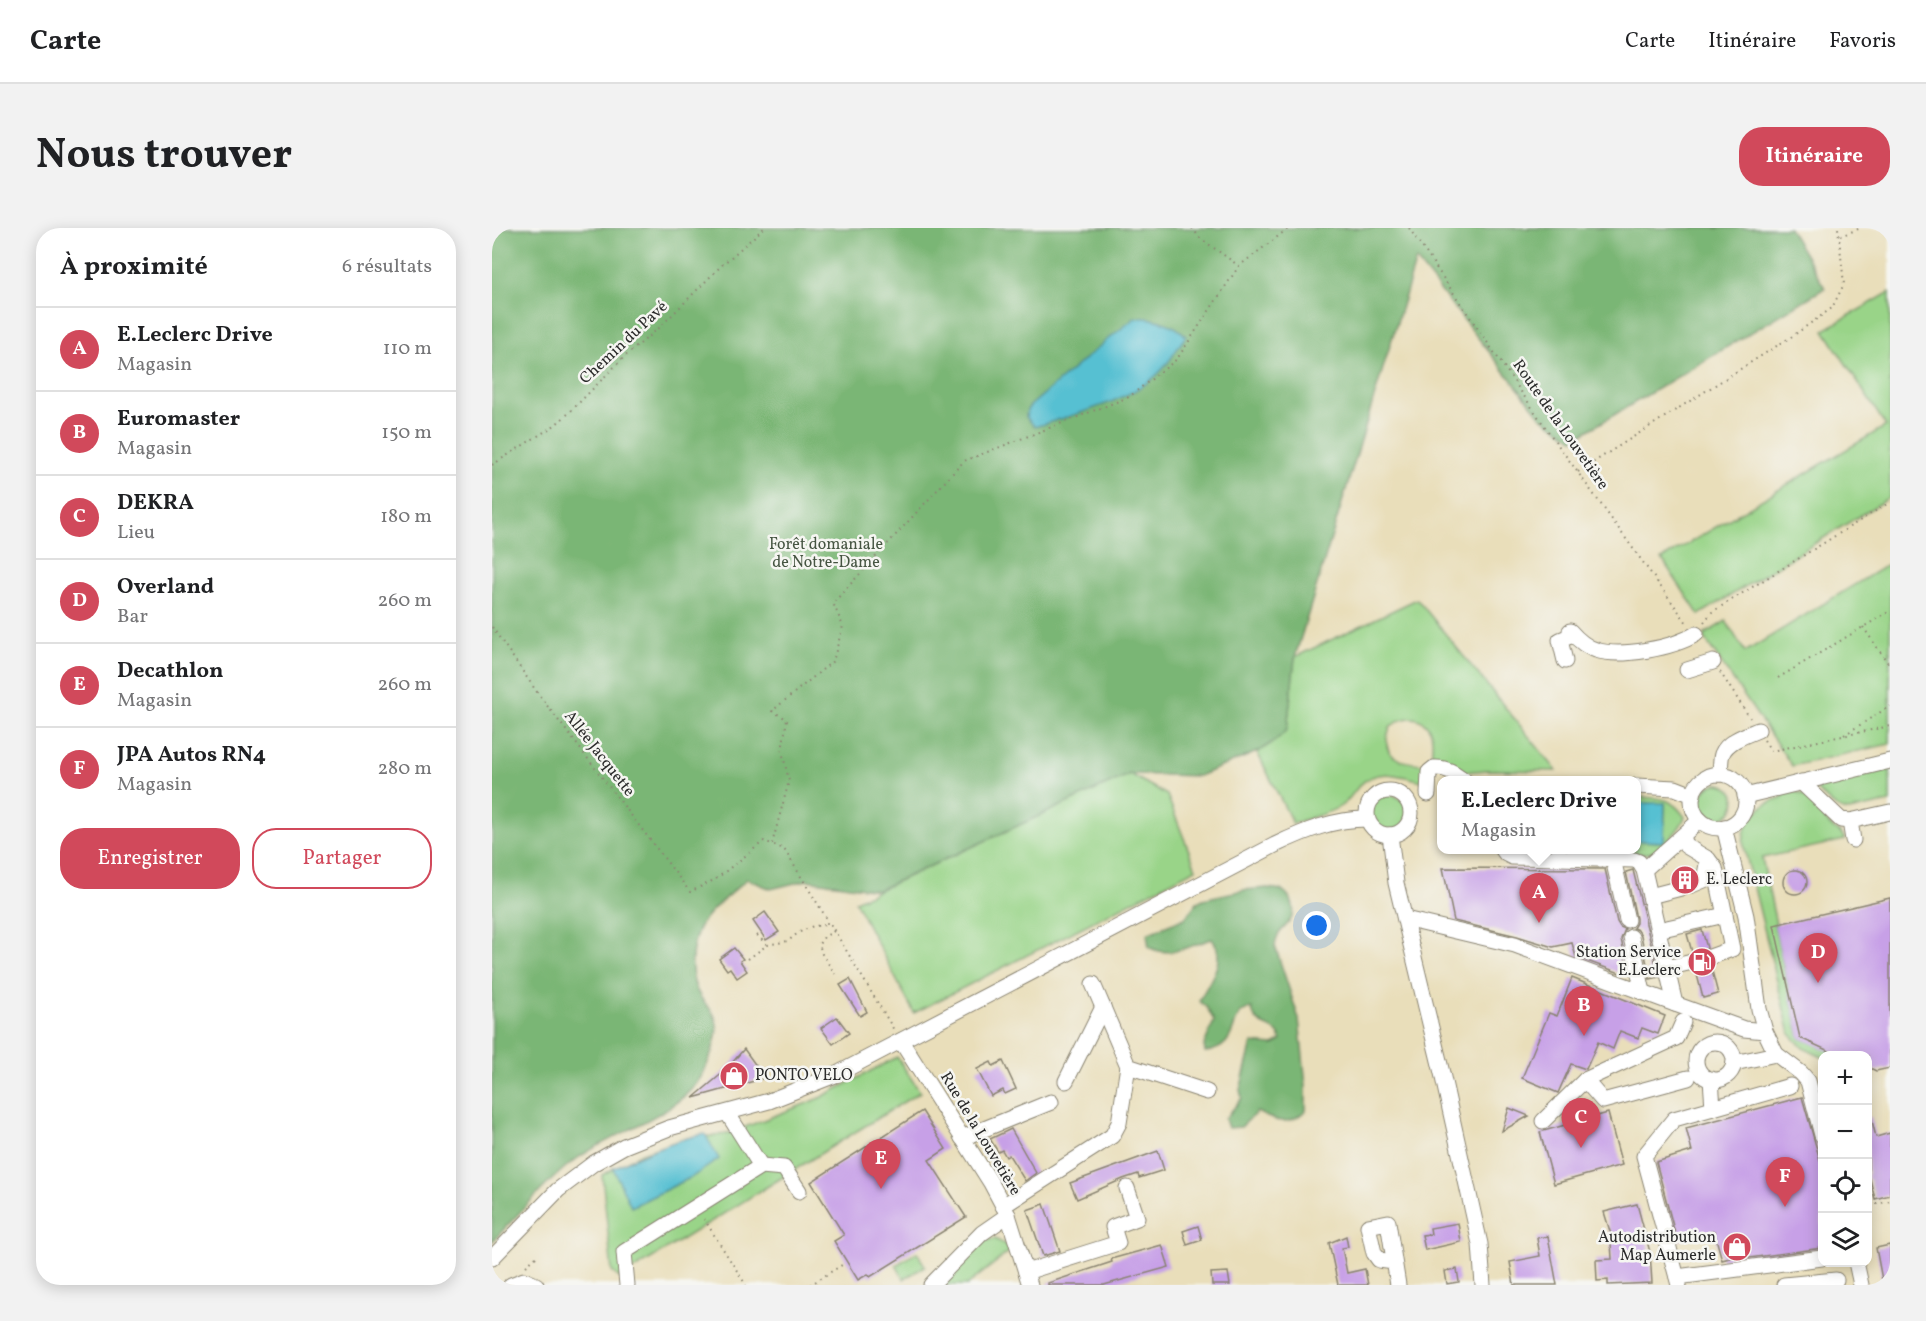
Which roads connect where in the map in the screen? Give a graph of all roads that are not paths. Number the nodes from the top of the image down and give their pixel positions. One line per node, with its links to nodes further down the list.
1 (1696, 634): 2 (street)
2 (1565, 661)
3 (1713, 662): 4 (street)
4 (1687, 670)
5 (1758, 730): 7 (street)
6 (1890, 761): 9 (street)
7 (1720, 774): 12 (street); 13 (street)
8 (1458, 776): 11 (street)
9 (1801, 782): 13 (street); 18 (street)
10 (1641, 786): 12 (street)
11 (1435, 791): 14 (street)
12 (1692, 795): 17 (street)
13 (1745, 796): 19 (street)
14 (1410, 806): 16 (street); 20 (street)
15 (1890, 812): 18 (street)
16 (1367, 819): 20 (street); 43 (street)
17 (1700, 820): 19 (street); 21 (street)
18 (1850, 821): 22 (street)
19 (1724, 827): 41 (street)
20 (1390, 835): 30 (street)
21 (1683, 836): 26 (street); 27 (street)
22 (1853, 840)
23 (1506, 854): 24 (street)
24 (1559, 854): 25 (street)
25 (1613, 859): 27 (street); 31 (street)
26 (1708, 859): 28 (street); 29 (street)
27 (1644, 870): 28 (street)
28 (1650, 896): 32 (street)
29 (1725, 915): 32 (street); 34 (street)
30 (1405, 919): 37 (street); 77 (street)
31 (1627, 920)
32 (1658, 930): 34 (street)
33 (1630, 937): 37 (street)
34 (1667, 968): 36 (street)
35 (1093, 984): 39 (street)
36 (1671, 986): 37 (street); 38 (street)
37 (1642, 992): 38 (street)
38 (1675, 1004): 41 (street)
39 (1103, 1007): 47 (street); 51 (street)
40 (1683, 1022): 42 (street)
41 (1765, 1031): 45 (street)
42 (1676, 1038): 44 (street); 50 (street)
43 (901, 1041): 58 (street); 60 (street, Rue de la Louvetière)
44 (1699, 1052): 46 (street); 49 (street)
45 (1776, 1054): 46 (street); 53 (street)
46 (1734, 1063): 49 (street)
47 (1128, 1066): 54 (street); 64 (street)
48 (1688, 1078): 50 (street)
49 (1711, 1079): 57 (street)
50 (1585, 1080): 59 (street)
51 (1066, 1081)
52 (1790, 1086): 57 (street)
53 (1816, 1087): 56 (street)
54 (1207, 1092)
55 (1051, 1102): 60 (street)
56 (1818, 1105)
57 (1713, 1108): 71 (street)
58 (728, 1114): 61 (street); 65 (street)
59 (1543, 1121)
60 (962, 1137): 64 (street, Rue de la Louvetière)
61 (761, 1166): 63 (street); 74 (street)
62 (1128, 1187): 69 (street)
63 (799, 1191)
64 (1006, 1211): 69 (street, Rue de la Louvetière); 75 (street)
65 (492, 1258)
66 (1818, 1259): 71 (street)
67 (1394, 1262): 76 (street)
68 (1857, 1267): 79 (street)
69 (1028, 1279)
70 (1836, 1280): 78 (street)
71 (1678, 1281)
72 (511, 1285): 73 (street)
73 (536, 1285)
74 (627, 1285)
75 (931, 1285)
76 (1398, 1285)
77 (1483, 1285)
78 (1784, 1285)
79 (1861, 1285)

